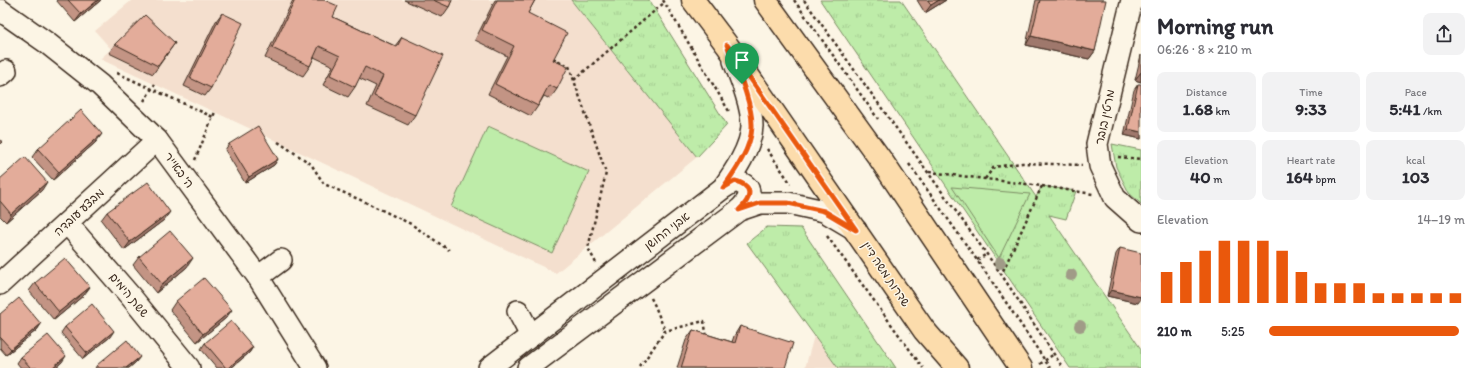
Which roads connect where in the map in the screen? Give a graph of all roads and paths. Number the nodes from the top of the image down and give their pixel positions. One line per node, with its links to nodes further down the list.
1 (8, 0): 8 (street)
2 (694, 0): 10 (main road, שדרות משה דיין)
3 (765, 0): 54 (main road)
4 (794, 0): 16 (path)
5 (804, 0): 21 (path)
6 (1132, 0): 20 (street, מרטין בובר)
7 (665, 2): 13 (path)
8 (0, 7)
9 (0, 10): 17 (street, ה' באייר)
10 (727, 45): 25 (street, אבני החושן); 30 (main road, שדרות משה דיין)
11 (553, 58): 13 (path)
12 (110, 70): 15 (path)
13 (574, 80): 35 (path)
14 (215, 112): 15 (path)
15 (213, 117): 23 (path)
16 (881, 123)
17 (157, 140): 23 (street, ה' באייר); 29 (street, מבצע עובדה)
18 (278, 142): 31 (path)
19 (908, 162): 34 (path)
20 (1100, 166): 22 (path); 26 (street, מרטין בובר)
21 (929, 172): 22 (path); 32 (path)
22 (984, 179): 24 (path)
23 (187, 180): 37 (street, ה' באייר)
24 (1042, 186): 26 (path); 36 (path)
25 (723, 188): 27 (street); 43 (street, אבני החושן)
26 (1115, 198): 28 (street, מרטין בובר)
27 (739, 210): 30 (street); 51 (street)
28 (1141, 221)
29 (67, 223): 38 (street, מבצע עובדה); 48 (street, ששת הימים)
30 (856, 230): 41 (main road, שדרות משה דיין)
31 (449, 250)
32 (987, 254): 34 (path); 36 (path)
33 (281, 260): 37 (street)
34 (977, 260): 46 (path)
35 (600, 268)
36 (1001, 274): 45 (path)
37 (258, 277): 49 (street, ה' באייר)
38 (0, 284)
39 (649, 296): 42 (path)
40 (518, 312): 43 (street)
41 (924, 330): 52 (main road); 53 (main road, שדרות משה דיין)
42 (665, 331): 44 (path); 47 (path)
43 (531, 336): 50 (street, אבני החושן)
44 (707, 341)
45 (1054, 354): 46 (path); 57 (path)
46 (1045, 360): 55 (path); 56 (path)
47 (640, 367)
48 (190, 368)
49 (315, 368)
50 (489, 368)
51 (528, 368)
52 (938, 368)
53 (957, 368)
54 (1021, 368)
55 (1034, 368)
56 (1050, 368)
57 (1063, 368)

